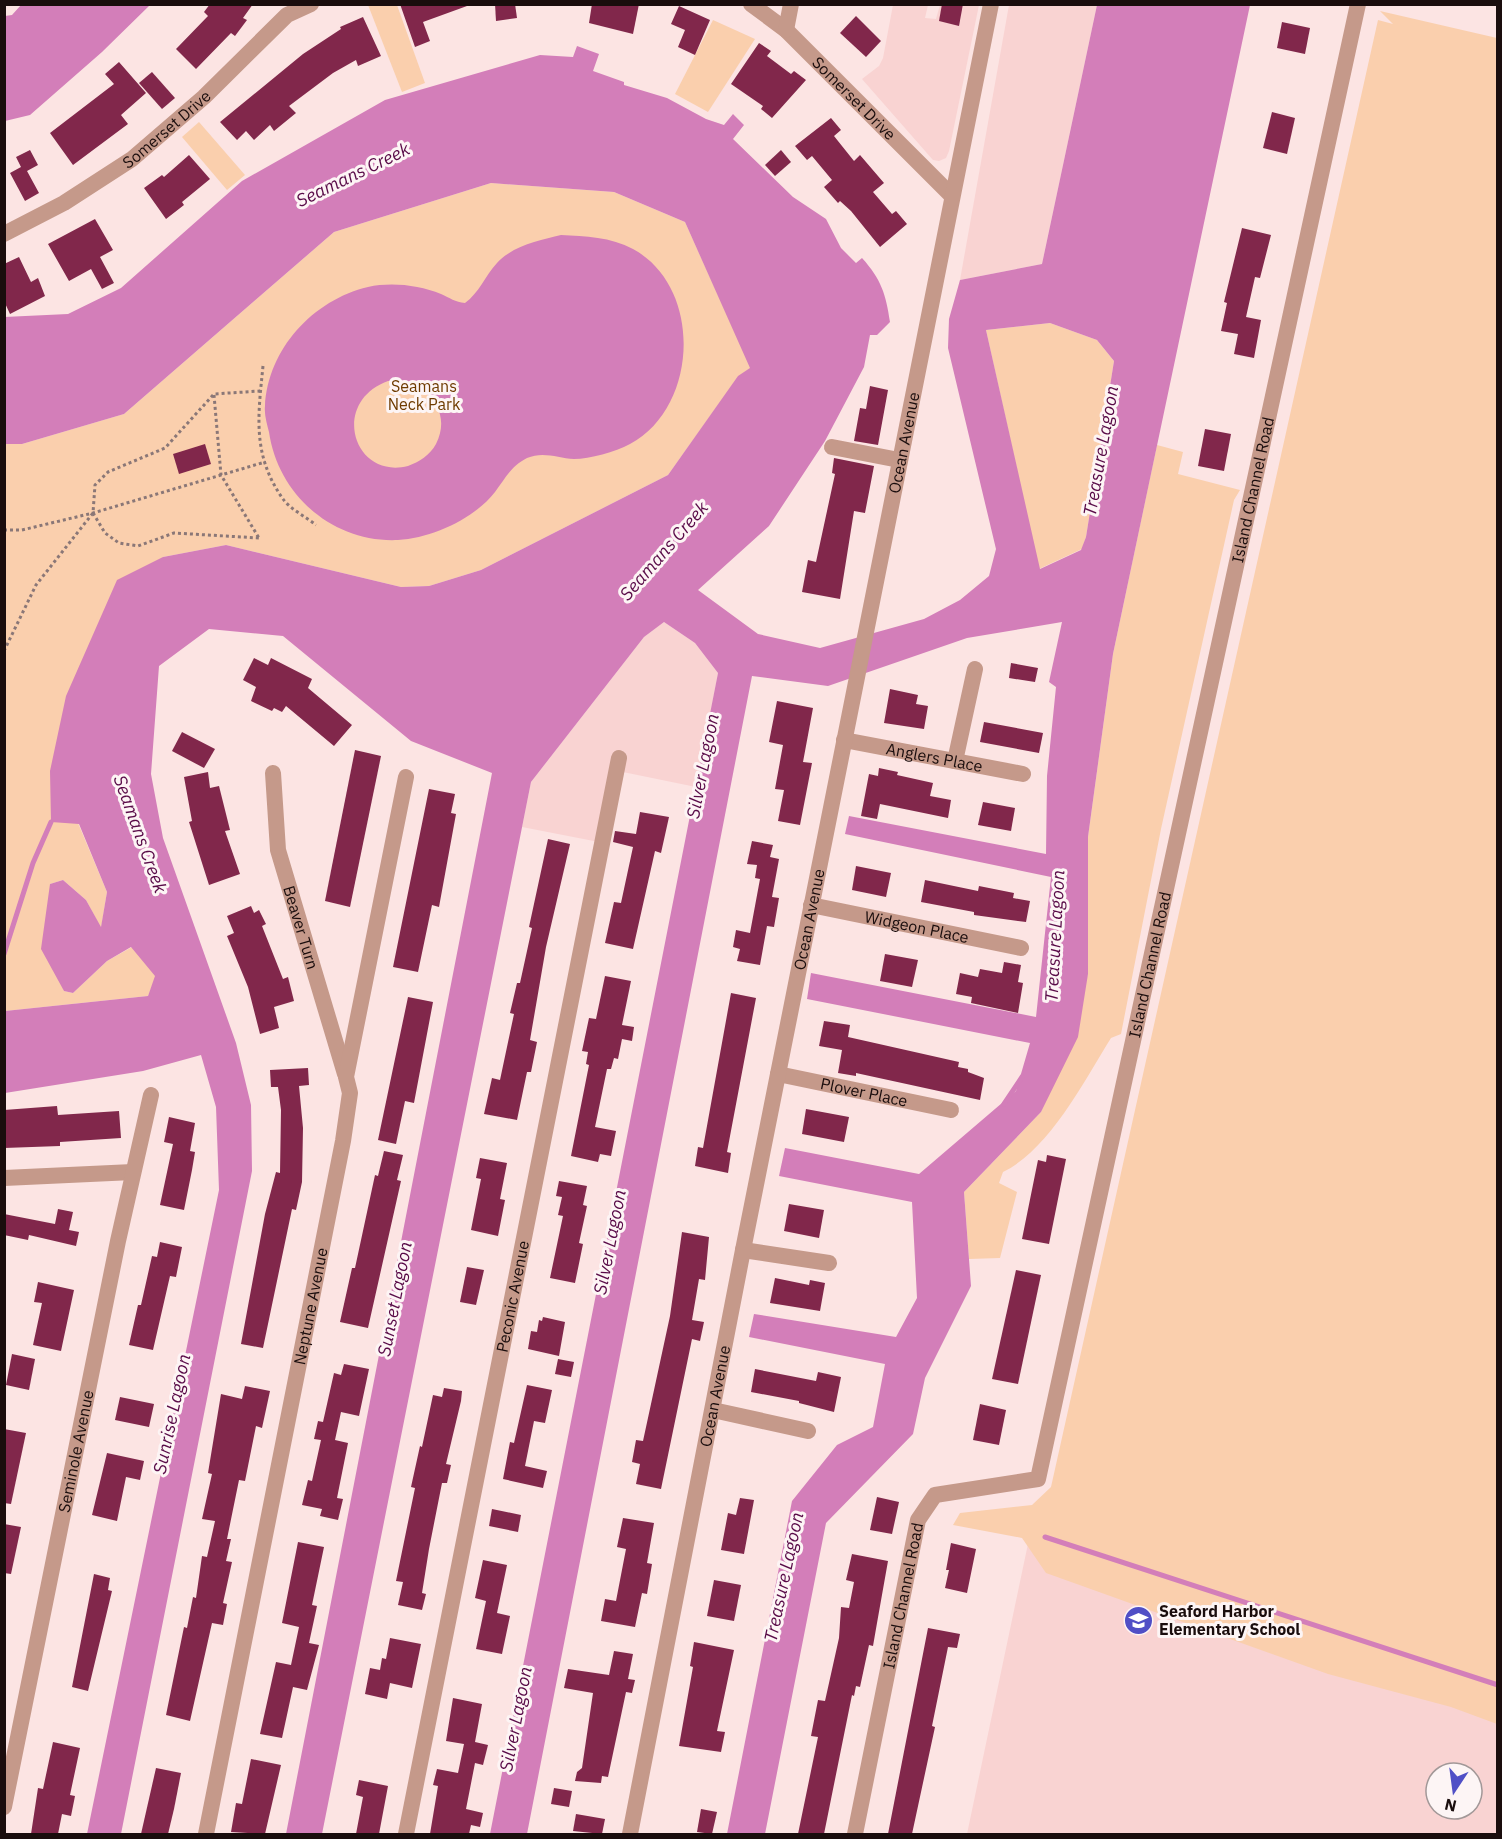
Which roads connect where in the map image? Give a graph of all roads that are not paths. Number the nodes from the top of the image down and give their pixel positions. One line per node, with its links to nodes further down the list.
1 (311, 4): 6 (street, Somerset Drive)
2 (751, 4): 7 (street, Somerset Drive)
3 (791, 4): 7 (street)
4 (991, 4): 8 (street, Ocean Avenue)
5 (1358, 4): 35 (street, Island Channel Road)
6 (289, 10): 9 (street, Somerset Drive)
7 (786, 30): 8 (street, Somerset Drive)
8 (952, 196): 11 (street, Ocean Avenue)
9 (4, 234)
10 (832, 447): 11 (street)
11 (899, 460): 13 (street, Ocean Avenue)
12 (975, 669): 15 (street)
13 (844, 740): 15 (street, Anglers Place); 19 (street, Ocean Avenue)
14 (619, 758): 33 (street, Peconic Avenue)
15 (955, 761): 17 (street, Anglers Place)
16 (273, 773): 22 (street, Beaver Turn)
17 (1023, 774)
18 (406, 777): 22 (street, Neptune Avenue)
19 (811, 905): 20 (street, Widgeon Place); 21 (street, Ocean Avenue)
20 (1021, 948)
21 (778, 1074): 24 (street, Plover Place); 27 (street, Ocean Avenue)
22 (346, 1077): 32 (street, Neptune Avenue)
23 (150, 1095): 25 (street, Seminole Avenue)
24 (951, 1110)
25 (133, 1172): 26 (street); 31 (street, Seminole Avenue)
26 (4, 1178)
27 (743, 1250): 28 (street); 29 (street, Ocean Avenue)
28 (829, 1263)
29 (713, 1410): 30 (street); 34 (street, Ocean Avenue)
30 (808, 1431)
31 (4, 1807)
32 (206, 1834)
33 (406, 1834)
34 (630, 1834)
35 (855, 1834)

